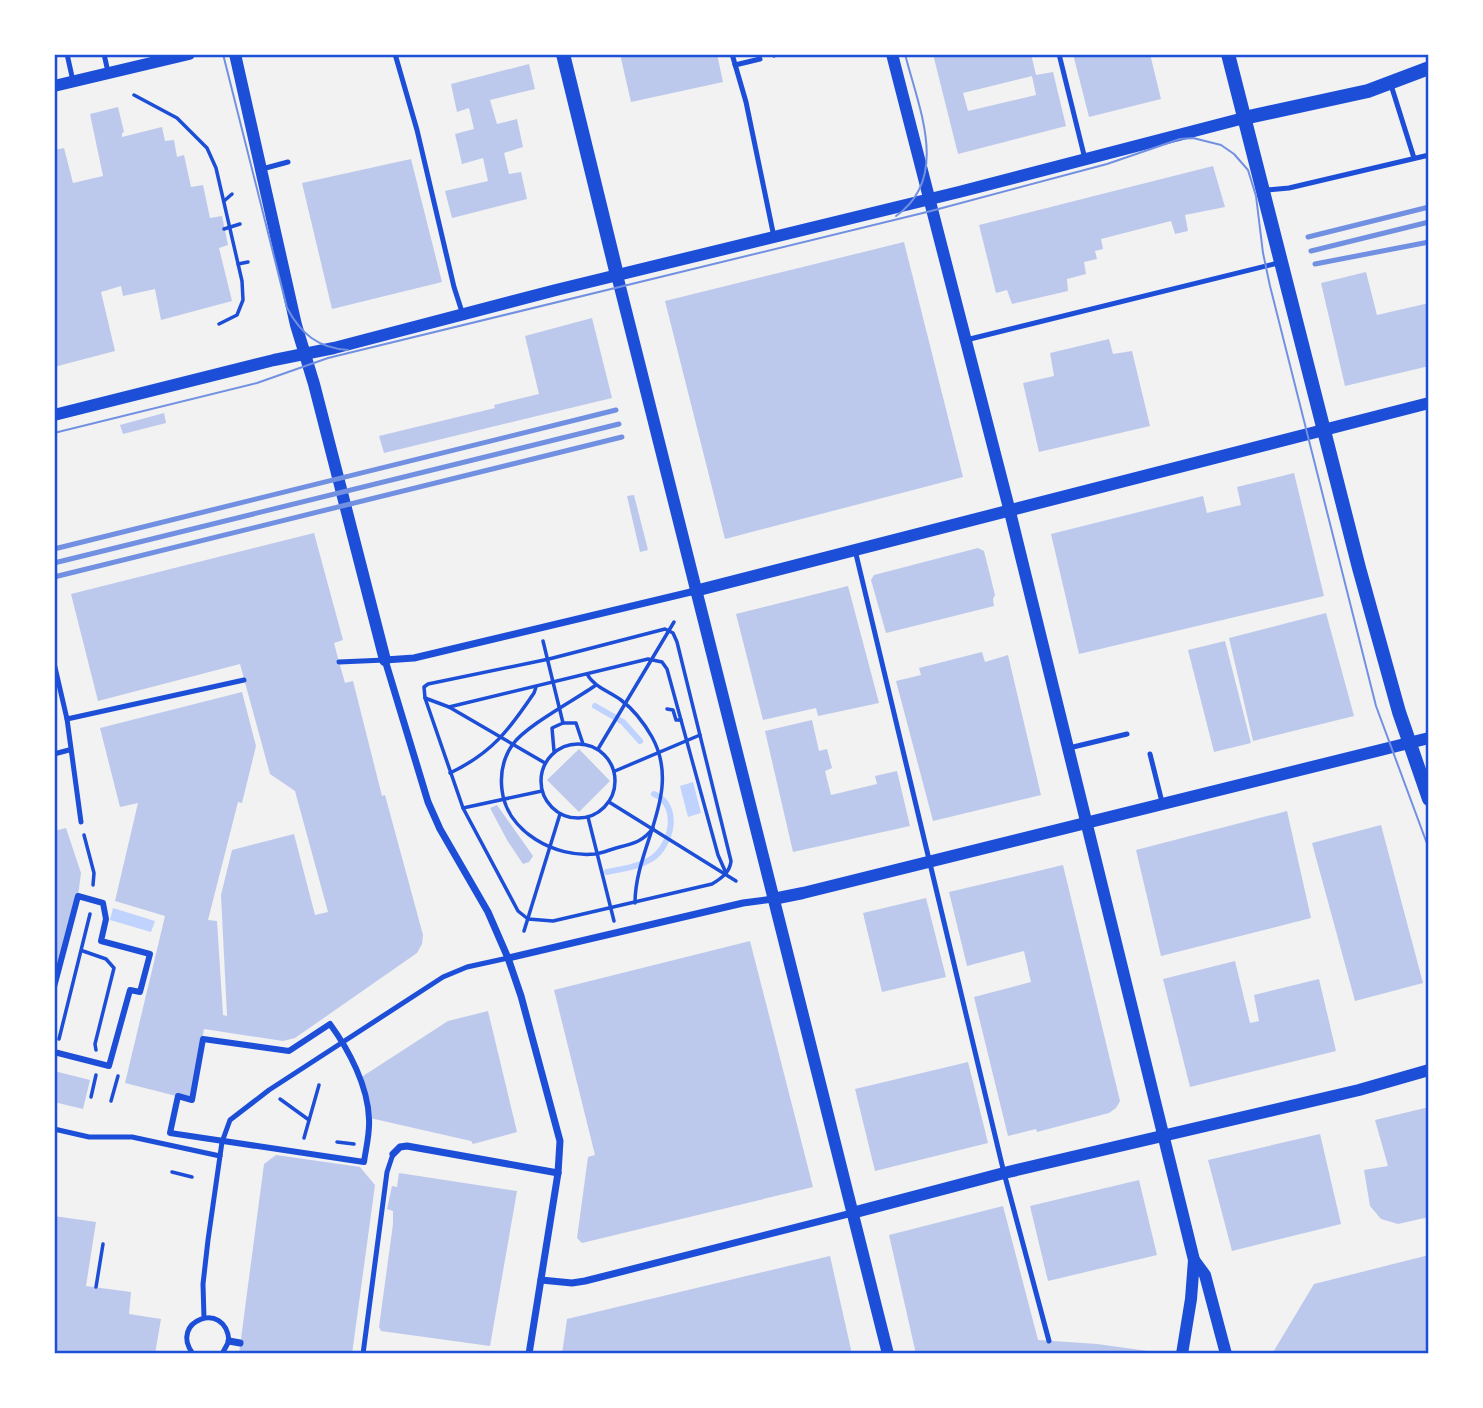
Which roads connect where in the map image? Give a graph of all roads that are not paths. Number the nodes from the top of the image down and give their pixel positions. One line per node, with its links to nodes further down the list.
1 (67, 54): 15 (lane)
2 (104, 54): 14 (lane)
3 (189, 54): 14 (street)
4 (235, 54): 23 (street)
5 (395, 54): 29 (lane)
6 (563, 54): 28 (main road)
7 (733, 54): 12 (lane)
8 (892, 54): 25 (street)
9 (1059, 54): 21 (lane)
10 (1228, 54): 18 (main road)
11 (760, 59): 12 (lane)
12 (735, 65): 26 (lane)
13 (1429, 68): 16 (main road)
14 (108, 74): 15 (street)
15 (74, 81): 17 (street)
16 (1391, 83): 18 (main road); 20 (lane)
17 (54, 86)
18 (1244, 118): 21 (street); 24 (main road)
19 (1429, 155): 20 (lane)
20 (1414, 158): 24 (lane)
21 (1085, 159): 25 (street)
22 (288, 162): 23 (lane)
23 (262, 169): 31 (street)
24 (1263, 191): 27 (main road)
25 (928, 199): 26 (street); 30 (street)
26 (774, 237): 28 (street)
27 (1282, 262): 30 (lane); 34 (main road)
28 (617, 275): 29 (street); 37 (street)
29 (463, 315): 31 (street)
30 (966, 340): 35 (street)
31 (305, 354): 33 (street); 38 (street)
32 (1429, 403): 34 (street)
33 (54, 415)
34 (1325, 430): 35 (street); 45 (main road)
35 (1010, 512): 36 (street); 46 (street)
36 (855, 550): 37 (street); 54 (lane)
37 (695, 591): 38 (street); 55 (street)
38 (385, 660): 39 (lane); 56 (street)
39 (339, 662)
40 (54, 663): 42 (lane)
41 (244, 680): 42 (lane)
42 (67, 719): 47 (lane)
43 (1127, 734): 46 (lane)
44 (1429, 738): 45 (street)
45 (1409, 743): 50 (main road); 51 (street)
46 (1069, 748): 53 (street)
47 (69, 750): 48 (lane); 52 (lane)
48 (54, 754)
49 (1150, 754): 51 (lane)
50 (1429, 799)
51 (1162, 803): 53 (street)
52 (80, 822)
53 (1087, 822): 54 (street); 62 (street)
54 (929, 861): 55 (street); 67 (lane)
55 (773, 899): 56 (street); 68 (street)
56 (508, 958): 58 (lane); 66 (street)
57 (54, 987): 59 (street)
58 (343, 1042): 63 (lane); 63 (street); 63 (street)
59 (54, 1052)
60 (1429, 1070): 62 (street)
61 (54, 1129): 65 (lane)
62 (1164, 1136): 67 (street); 69 (street)
63 (222, 1142): 65 (lane)
64 (393, 1154): 66 (street); 77 (lane)
65 (220, 1156): 71 (lane)
66 (558, 1173): 70 (street)
67 (1004, 1173): 68 (street); 73 (lane)
68 (852, 1213): 70 (street); 79 (street)
69 (1194, 1260): 80 (street); 81 (street)
70 (541, 1280): 78 (street)
71 (204, 1318): 72 (lane); 75 (lane)
72 (229, 1341): 74 (street); 76 (lane)
73 (1049, 1341)
74 (240, 1343)
75 (193, 1354)
76 (222, 1354)
77 (363, 1354)
78 (529, 1354)
79 (888, 1354)
80 (1182, 1354)
81 (1226, 1354)

